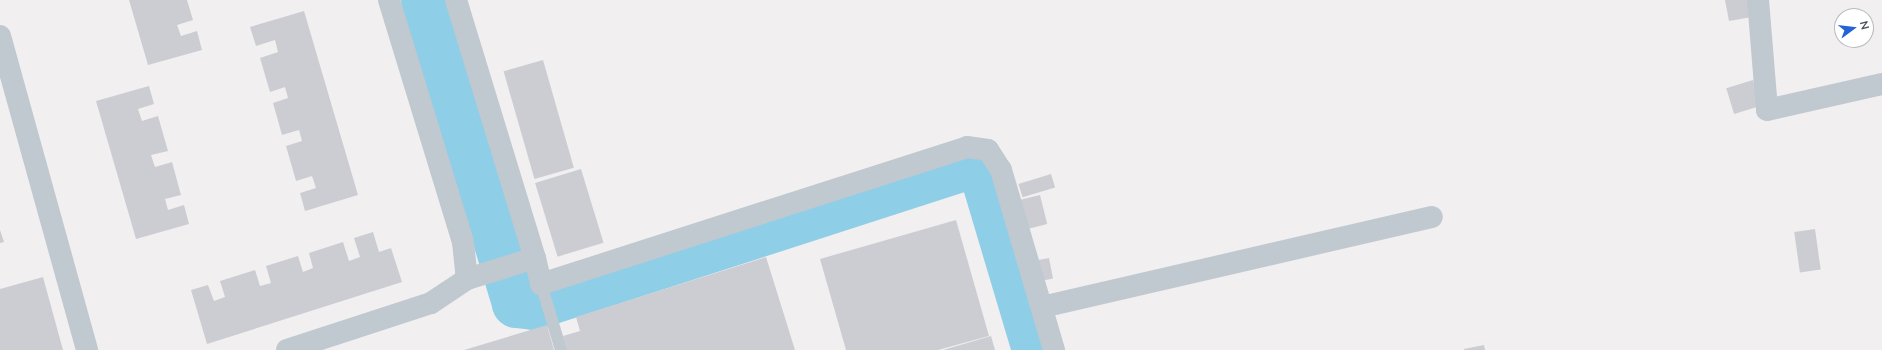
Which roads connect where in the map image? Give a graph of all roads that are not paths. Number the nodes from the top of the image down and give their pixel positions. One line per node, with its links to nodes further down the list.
1 (389, 0): 8 (street)
2 (456, 0): 7 (street)
3 (1758, 0): 5 (street)
4 (0, 36): 11 (street)
5 (1882, 84)
6 (1432, 217): 10 (street)
7 (535, 258): 8 (street); 9 (street)
8 (467, 279): 12 (street)
9 (541, 284): 10 (street); 13 (lane)
10 (1042, 307): 14 (street)
11 (87, 350)
12 (287, 350)
13 (561, 350)
14 (1054, 350)

